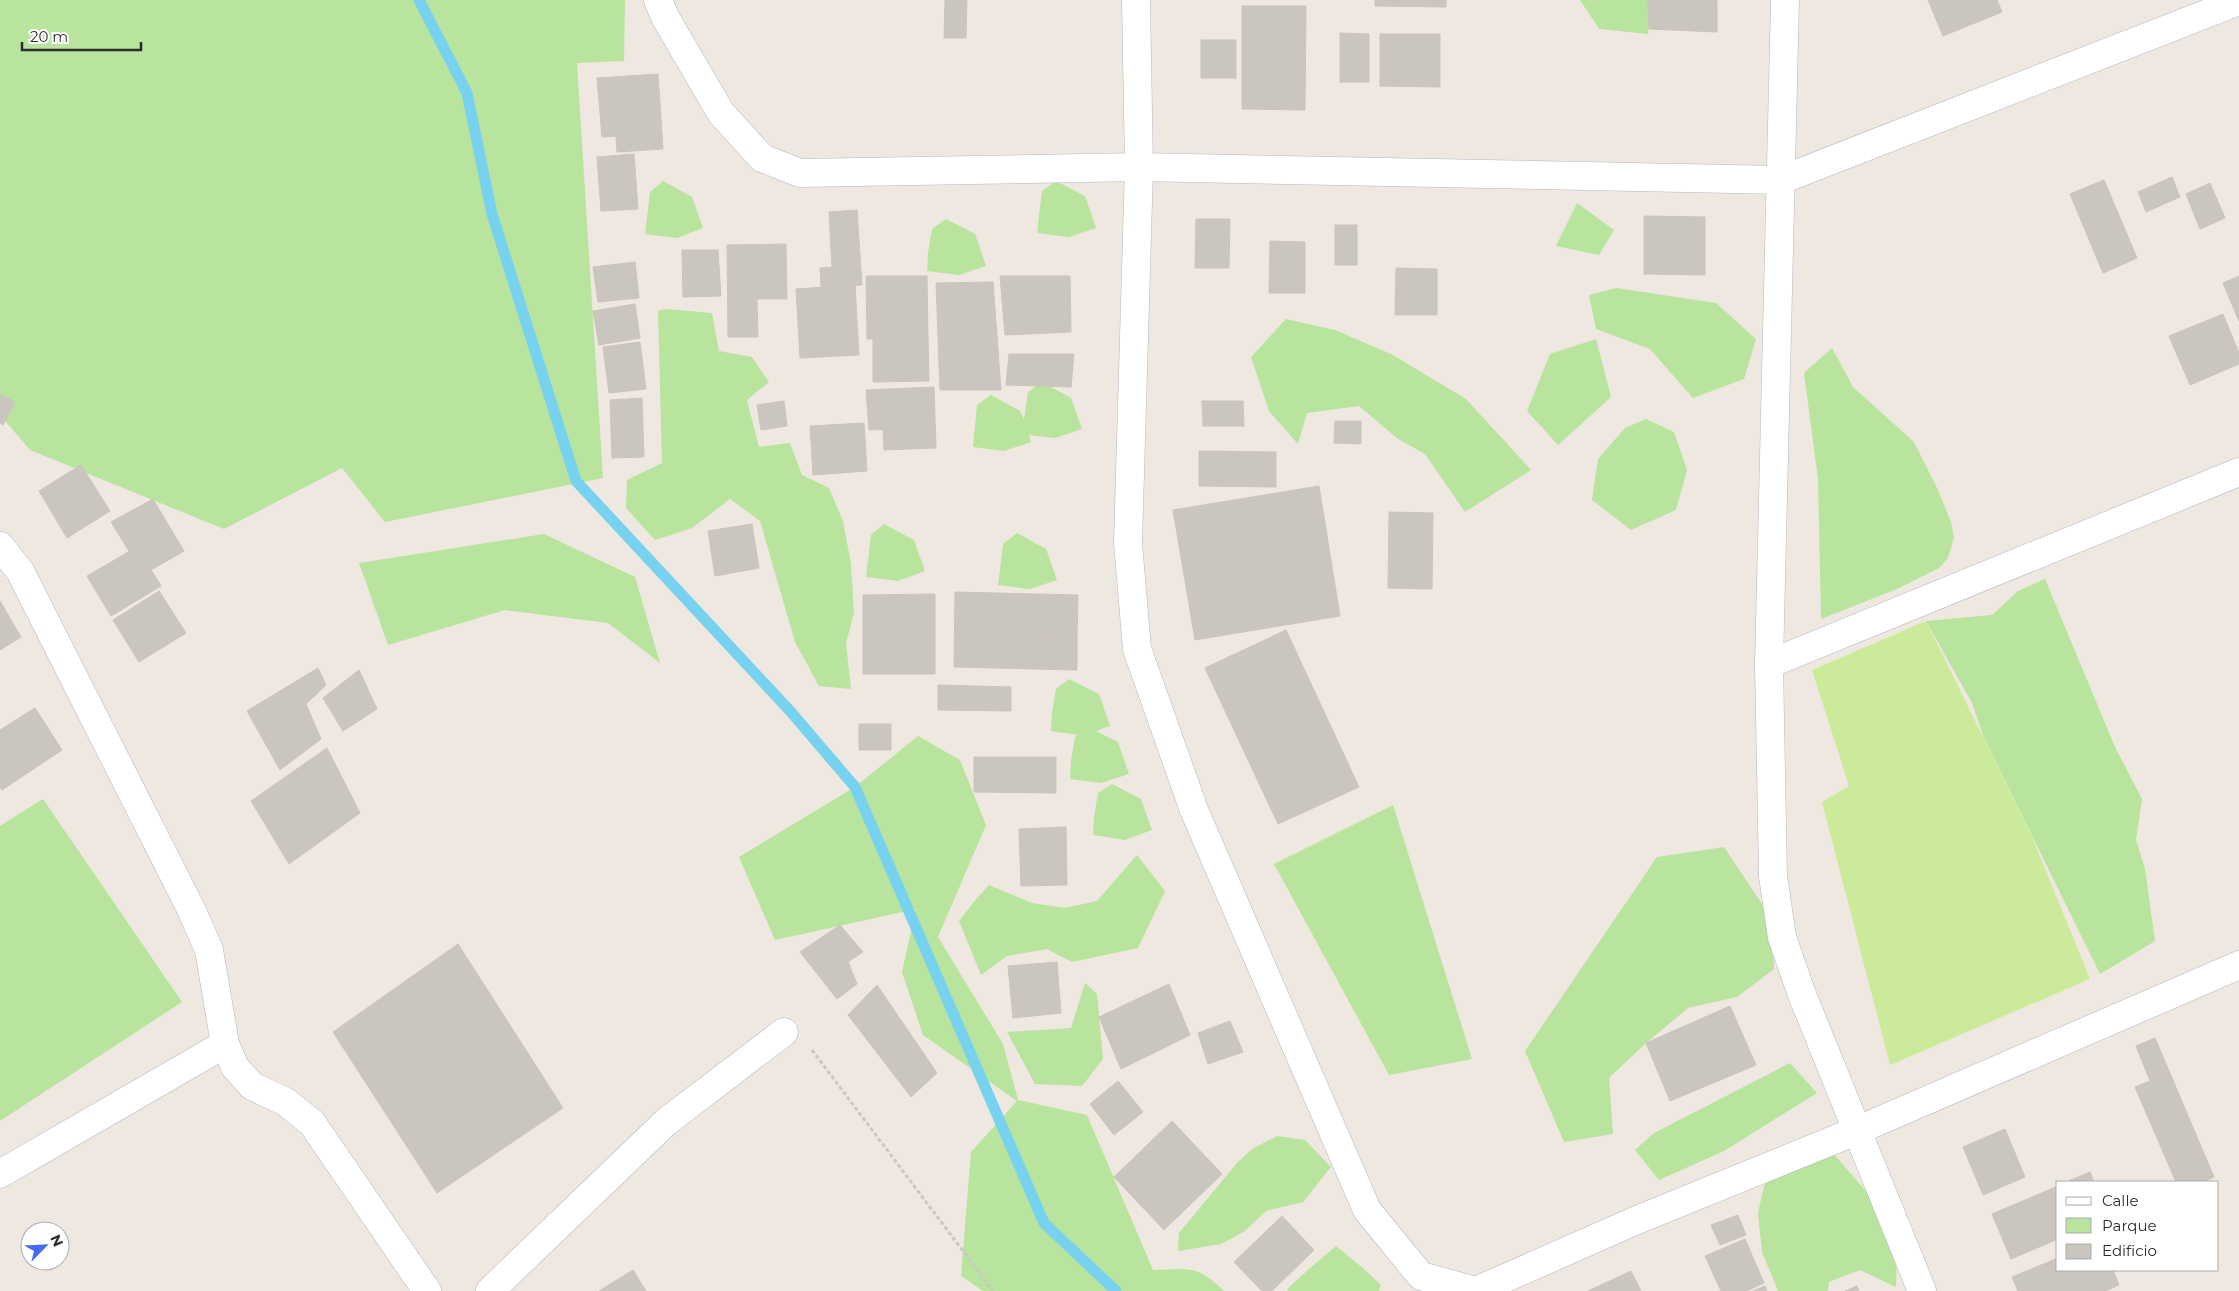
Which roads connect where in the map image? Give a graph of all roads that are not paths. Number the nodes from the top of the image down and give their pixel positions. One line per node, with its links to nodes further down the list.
1 (658, 0): 5 (street)
2 (1136, 0): 5 (street)
3 (1785, 0): 6 (street)
4 (2239, 1): 6 (street)
5 (1138, 167): 6 (street); 13 (street)
6 (1781, 180): 9 (street)
7 (2239, 472): 9 (street)
8 (0, 546): 12 (street)
9 (1769, 664): 13 (street)
10 (2239, 964): 13 (street)
11 (784, 1032): 16 (street)
12 (225, 1044): 14 (street); 15 (street)
13 (1856, 1131): 17 (street)
14 (0, 1174)
15 (427, 1291)
16 (490, 1291)
17 (1922, 1291)

